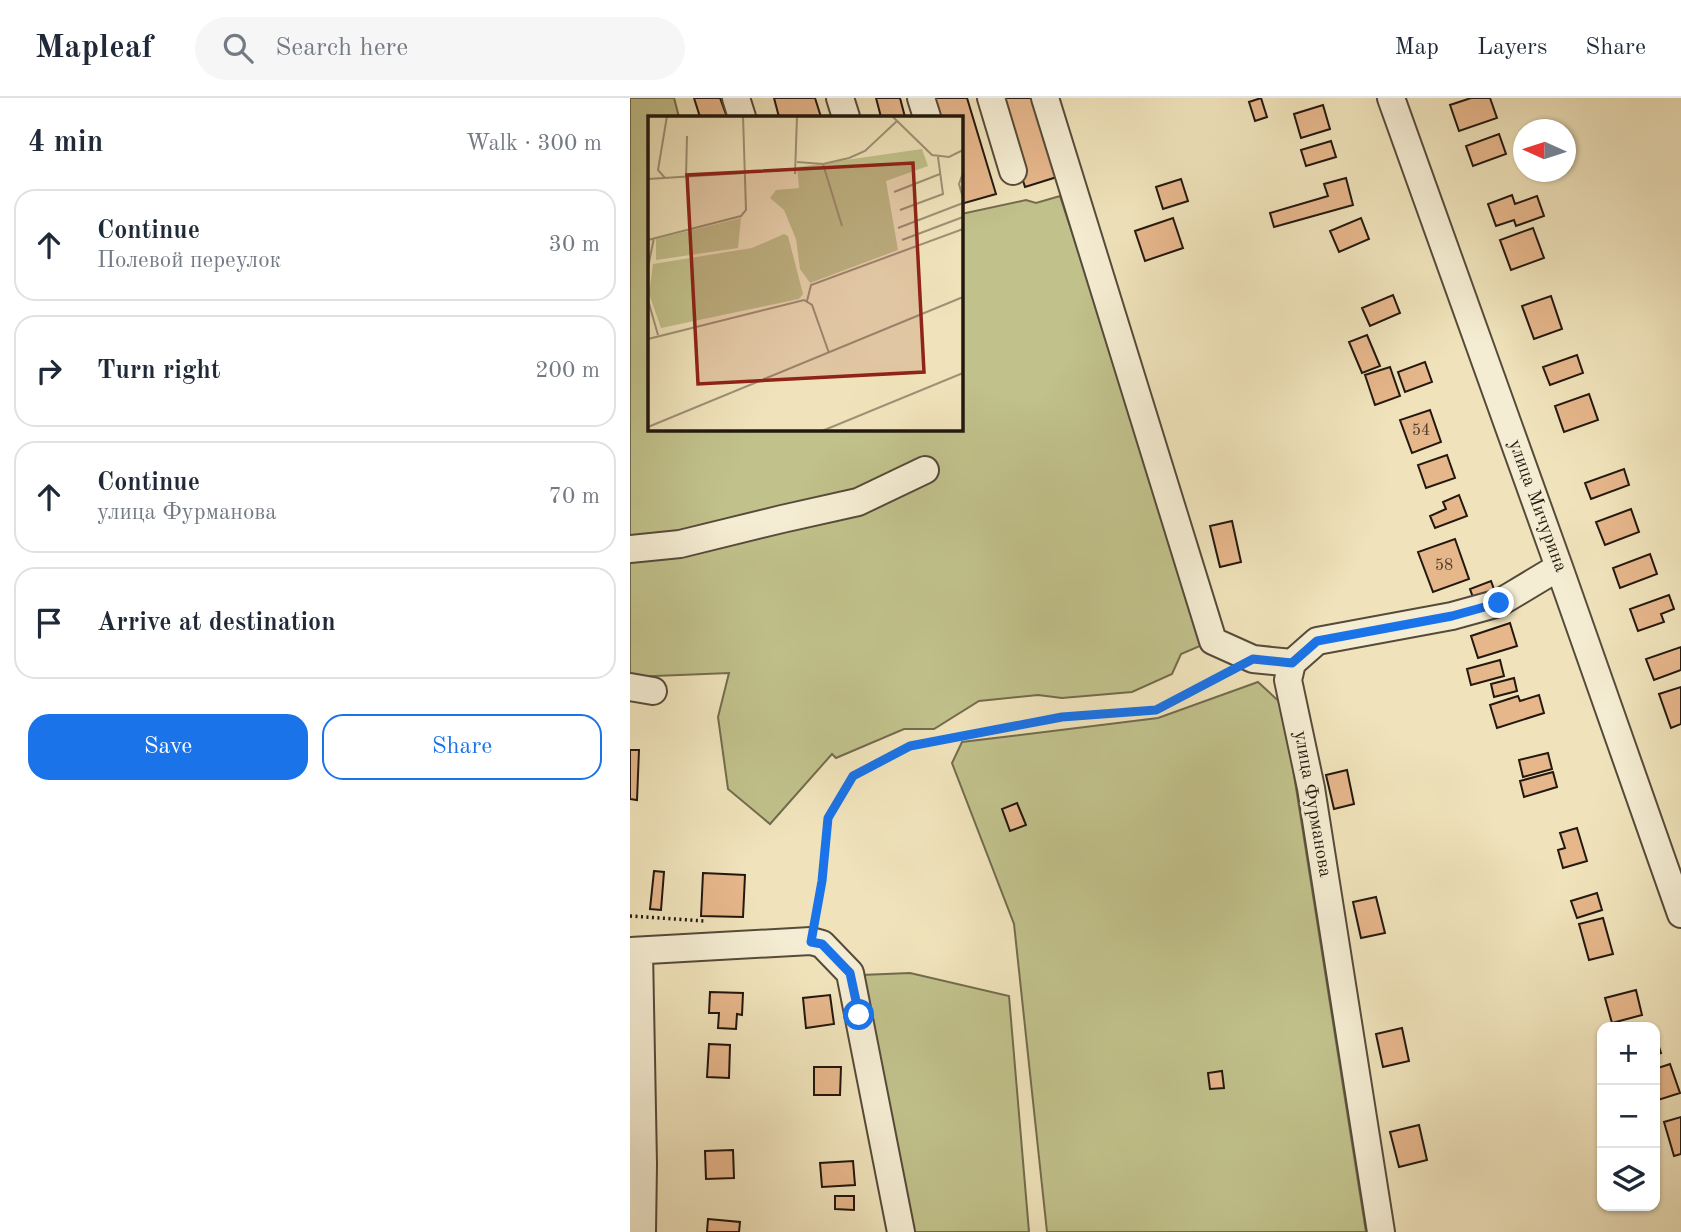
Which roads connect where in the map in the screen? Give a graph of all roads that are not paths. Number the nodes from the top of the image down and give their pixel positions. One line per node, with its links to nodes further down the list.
1 (736, 98): 7 (street)
2 (840, 98): 8 (street)
3 (921, 98): 9 (street)
4 (991, 98): 10 (street)
5 (1045, 98): 14 (street)
6 (1391, 98): 13 (street, улица Мичурина)
7 (742, 116)
8 (846, 116)
9 (927, 116)
10 (1013, 171)
11 (926, 470): 12 (street)
12 (630, 549)
13 (1559, 567): 14 (street); 15 (street, улица Мичурина)
14 (1292, 663): 19 (street, улица Фурманова)
15 (1681, 914)
16 (634, 951): 17 (street); 18 (street)
17 (642, 1232)
18 (901, 1232)
19 (1381, 1232)

